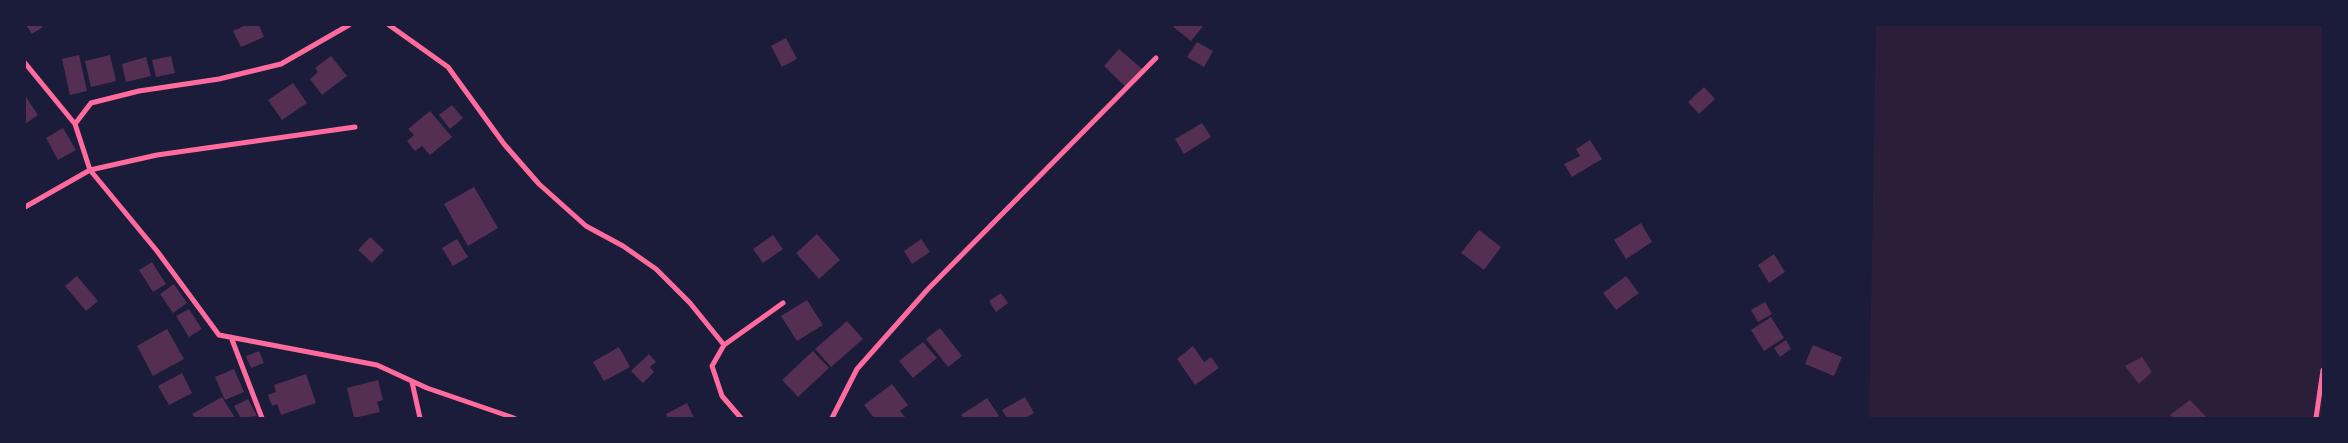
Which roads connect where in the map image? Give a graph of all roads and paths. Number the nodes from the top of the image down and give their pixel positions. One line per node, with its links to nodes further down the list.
1 (348, 25): 5 (street)
2 (389, 25): 11 (street)
3 (1156, 58): 18 (street)
4 (25, 63): 5 (street)
5 (76, 124): 7 (street)
6 (355, 127): 7 (street)
7 (90, 170): 8 (street); 10 (street)
8 (25, 206)
9 (782, 304): 11 (street)
10 (231, 338): 13 (street); 14 (street)
11 (724, 345): 17 (street)
12 (2323, 370): 19 (street)
13 (412, 382): 15 (street); 16 (street)
14 (262, 418)
15 (420, 418)
16 (514, 418)
17 (741, 418)
18 (832, 418)
19 (2316, 418)

